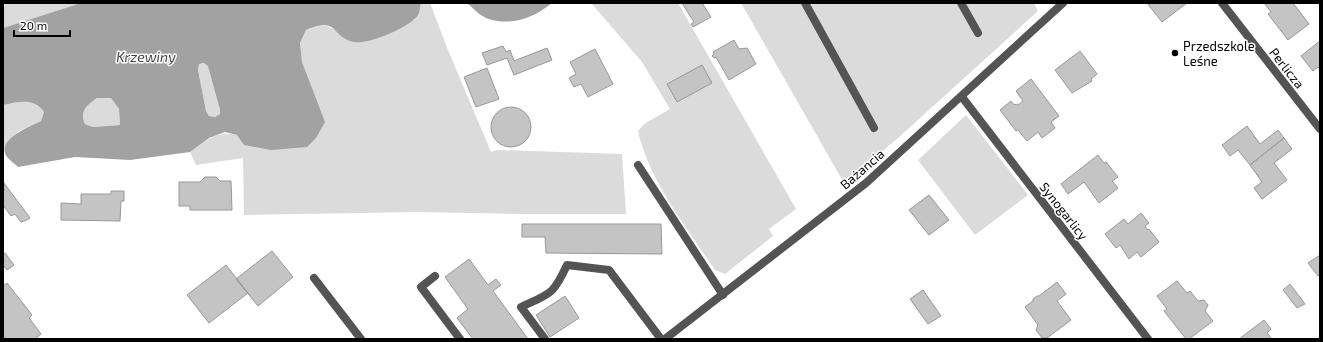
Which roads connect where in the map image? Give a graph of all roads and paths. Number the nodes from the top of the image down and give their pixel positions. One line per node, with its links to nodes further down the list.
1 (805, 3): 7 (street)
2 (961, 3): 5 (street)
3 (1222, 3): 8 (street, Perlicza)
4 (1062, 4): 6 (street, Bażancia)
5 (978, 33)
6 (962, 97): 12 (street, Bażancia); 18 (street, Synogarlicy)
7 (874, 128)
8 (1320, 129)
9 (638, 165): 12 (street)
10 (435, 276): 14 (street)
11 (314, 278): 13 (street)
12 (722, 295): 17 (street, Bażancia)
13 (361, 339)
14 (460, 339)
15 (545, 339): 16 (street)
16 (661, 339)
17 (665, 339)
18 (1148, 339)

